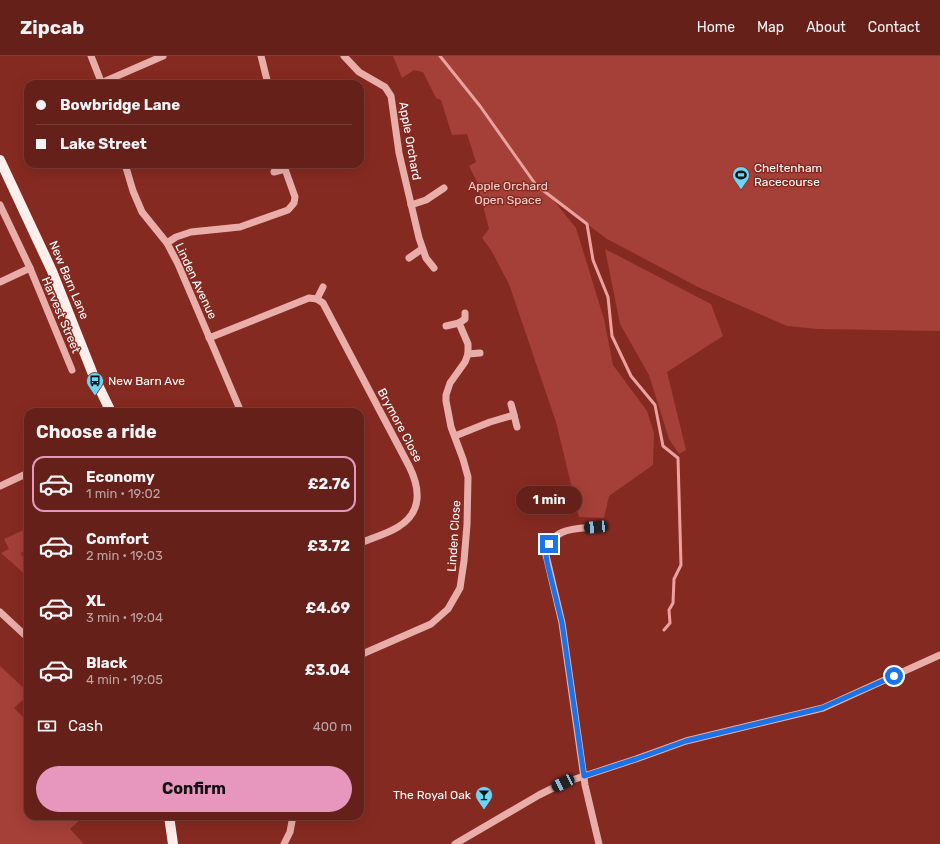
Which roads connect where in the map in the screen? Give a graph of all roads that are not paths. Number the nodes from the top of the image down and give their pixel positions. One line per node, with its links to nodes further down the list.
1 (91, 56): 5 (street)
2 (163, 56): 6 (street)
3 (261, 56): 7 (street)
4 (344, 56): 13 (street, Apple Orchard)
5 (100, 80)
6 (111, 80)
7 (267, 80)
8 (0, 160): 30 (main road, New Barn Lane)
9 (126, 168): 14 (street, Linden Avenue)
10 (274, 172): 14 (street)
11 (444, 188): 13 (street)
12 (0, 205): 17 (street, Harvest Street)
13 (411, 205): 15 (street, Apple Orchard)
14 (167, 243): 25 (street, Linden Avenue)
15 (422, 249): 16 (street); 18 (street, Apple Orchard)
16 (409, 258)
17 (30, 268): 19 (street, Harvest Street); 28 (street, Harvest Street)
18 (434, 268)
19 (0, 282)
20 (323, 287): 21 (street)
21 (316, 299): 25 (street); 38 (street, Brymore Close)
22 (465, 313): 23 (street)
23 (459, 323): 24 (street); 27 (street)
24 (446, 326)
25 (210, 338): 31 (street, Linden Avenue)
26 (480, 353): 27 (street)
27 (468, 354): 34 (street, Linden Close)
28 (72, 370)
29 (511, 404): 32 (street)
30 (109, 408)
31 (239, 408)
32 (514, 415): 33 (street); 34 (street)
33 (517, 427)
34 (454, 436): 41 (street, Linden Close)
35 (24, 475): 36 (street)
36 (0, 486)
37 (597, 527): 43 (street)
38 (364, 541)
39 (0, 612): 40 (street)
40 (24, 633)
41 (364, 653)
42 (940, 655): 43 (street)
43 (584, 776): 48 (street); 49 (street)
44 (170, 820): 46 (main road)
45 (292, 820): 47 (street)
46 (173, 844)
47 (284, 844)
48 (455, 844)
49 (599, 844)

